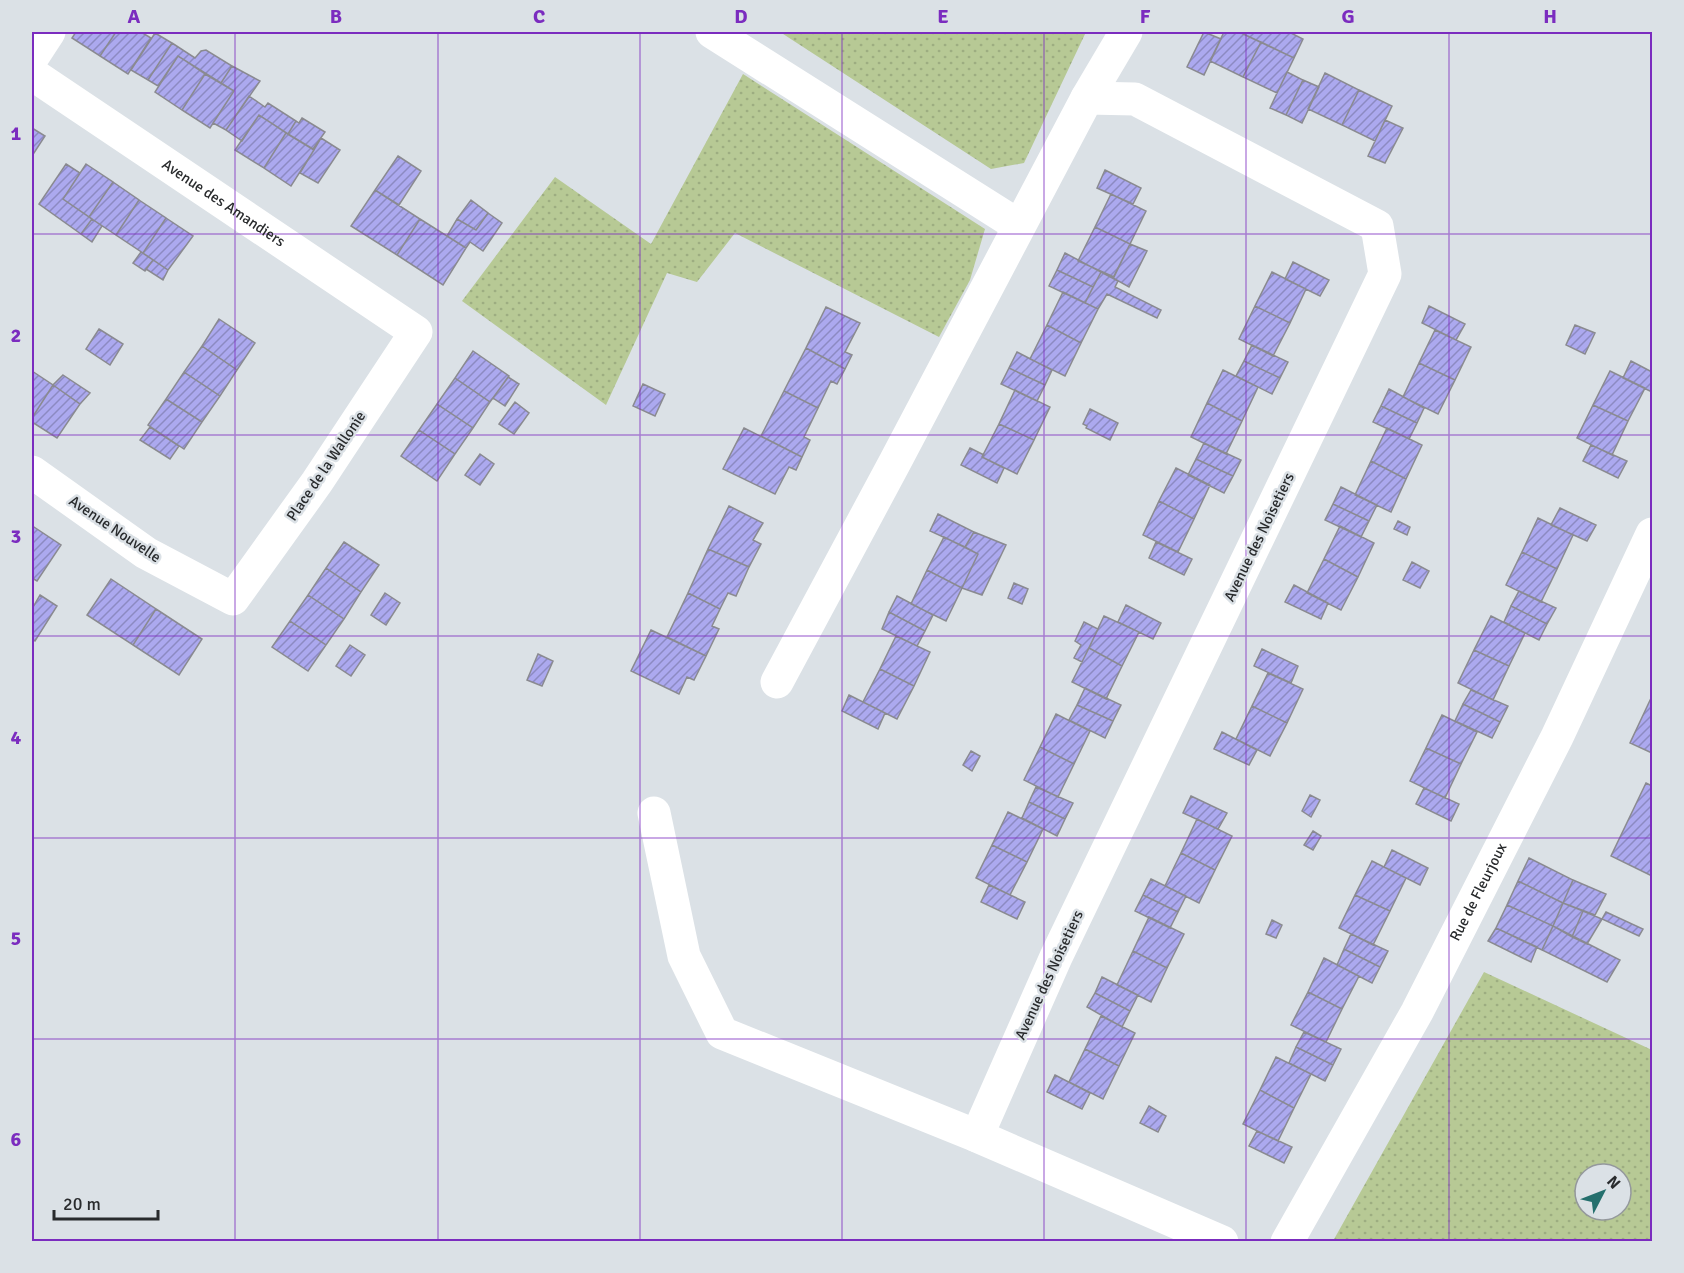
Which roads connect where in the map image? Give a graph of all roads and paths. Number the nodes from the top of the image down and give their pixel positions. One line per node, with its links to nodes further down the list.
1 (49, 32): 4 (street)
2 (712, 32): 7 (street)
3 (1126, 32): 6 (street)
4 (32, 58)
5 (32, 74): 8 (street, Avenue des Amandiers)
6 (1087, 98): 7 (street); 14 (street, Avenue des Noisetiers)
7 (1019, 226): 12 (street)
8 (416, 332): 11 (street, Place de la Wallonie)
9 (32, 472): 11 (street, Avenue Nouvelle)
10 (1653, 534): 16 (street, Rue de Fleurjoux)
11 (233, 598)
12 (777, 682)
13 (654, 813): 14 (street)
14 (977, 1136): 15 (street)
15 (1222, 1242)
16 (1287, 1242)

